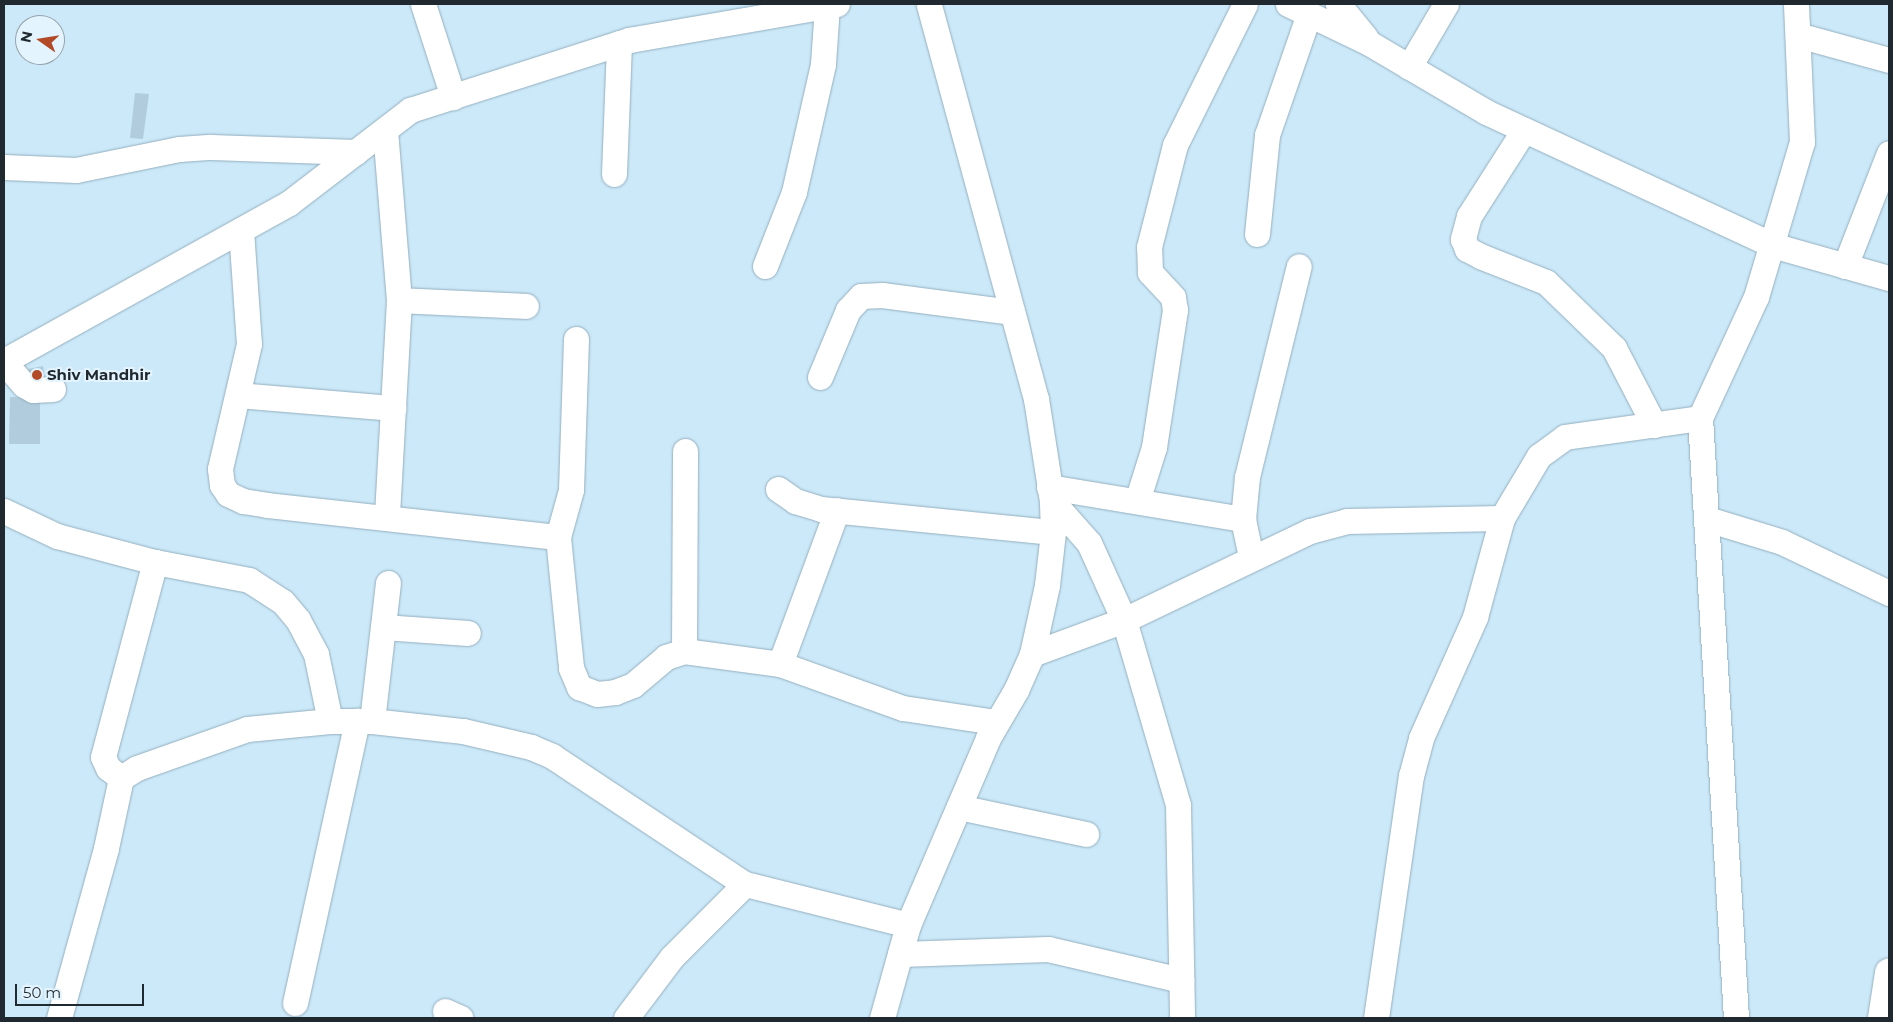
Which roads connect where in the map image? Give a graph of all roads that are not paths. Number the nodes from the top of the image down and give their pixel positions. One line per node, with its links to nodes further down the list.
1 (423, 4): 14 (street)
2 (929, 4): 30 (street)
3 (1245, 4): 42 (street)
4 (1338, 4): 11 (street)
5 (1446, 4): 13 (street)
6 (1796, 4): 9 (street)
7 (832, 5): 10 (street); 24 (street)
8 (1298, 9): 11 (street); 22 (street)
9 (1798, 35): 12 (street); 23 (street)
10 (619, 43): 14 (street); 20 (street)
11 (1369, 43): 13 (street)
12 (1889, 60)
13 (1409, 67): 16 (street)
14 (453, 96): 15 (street)
15 (385, 130): 17 (street); 28 (street)
16 (1524, 130): 23 (street); 38 (street)
17 (356, 152): 19 (street); 21 (street)
18 (1889, 153): 26 (street)
19 (4, 167)
20 (614, 174)
21 (241, 230): 32 (street); 35 (street)
22 (1257, 234)
23 (1772, 245): 26 (street); 37 (street)
24 (765, 266)
25 (1299, 266): 46 (street)
26 (1845, 266): 27 (street)
27 (1889, 278)
28 (399, 300): 29 (street); 36 (street)
29 (526, 306)
30 (1011, 312): 33 (street); 41 (street)
31 (576, 339): 50 (street)
32 (4, 361): 34 (street)
33 (820, 377)
34 (53, 389)
35 (238, 395): 36 (street); 45 (street)
36 (393, 408): 45 (street)
37 (1700, 418): 38 (street); 48 (street)
38 (1654, 425): 47 (street)
39 (685, 451): 58 (street)
40 (778, 489): 43 (street)
41 (1050, 494): 42 (street); 49 (street); 55 (street)
42 (1137, 501): 46 (street)
43 (837, 510): 49 (street); 60 (street)
44 (4, 511): 52 (street)
45 (386, 516): 50 (street)
46 (1243, 518): 51 (street)
47 (1502, 518): 51 (street); 77 (street)
48 (1706, 519): 54 (street); 78 (street)
49 (1053, 532): 59 (street)
50 (558, 537): 58 (street)
51 (1251, 557): 55 (street)
52 (155, 562): 61 (street); 64 (street)
53 (388, 583): 56 (street)
54 (1889, 593)
55 (1124, 620): 59 (street); 71 (street)
56 (383, 627): 57 (street); 62 (street)
57 (468, 633)
58 (684, 652): 60 (street)
59 (1032, 654): 63 (street)
60 (780, 664): 63 (street)
61 (330, 720): 62 (street); 64 (street)
62 (365, 721): 67 (street); 72 (street)
63 (996, 722): 65 (street)
64 (121, 778): 73 (street)
65 (959, 807): 66 (street); 68 (street)
66 (1086, 834)
67 (745, 884): 68 (street); 74 (street)
68 (908, 925): 69 (street)
69 (900, 954): 71 (street); 75 (street)
70 (1889, 972): 79 (highway)
71 (1182, 980): 76 (street)
72 (295, 1003)
73 (59, 1018)
74 (626, 1018)
75 (882, 1018)
76 (1182, 1018)
77 (1376, 1018)
78 (1736, 1018)
79 (1882, 1018)

